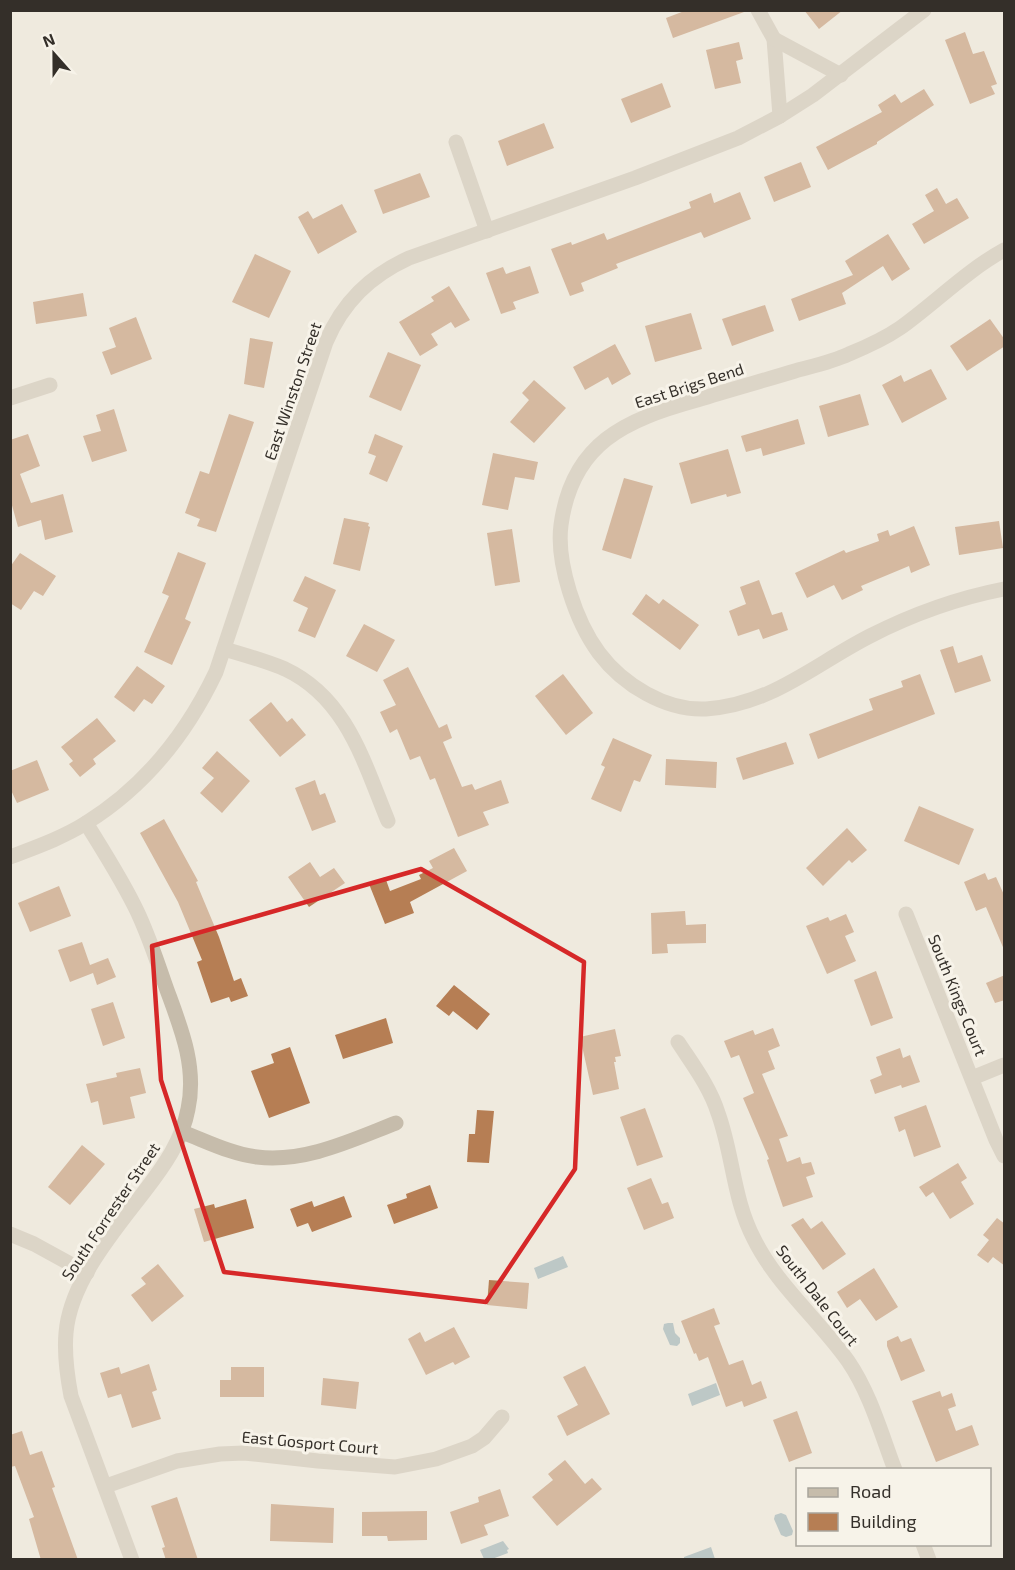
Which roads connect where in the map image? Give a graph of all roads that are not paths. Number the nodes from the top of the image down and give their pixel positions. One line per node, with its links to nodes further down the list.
1 (758, 10): 3 (street)
2 (924, 10): 4 (street, East Winston Street)
3 (774, 39): 4 (street); 5 (street)
4 (841, 75): 5 (street, East Winston Street)
5 (780, 116): 7 (street, East Winston Street)
6 (456, 142): 7 (street)
7 (487, 231): 12 (street, East Winston Street)
8 (1005, 250): 11 (street, East Brigs Bend)
9 (50, 386): 10 (street)
10 (10, 398)
11 (1005, 590)
12 (224, 649): 13 (street); 14 (street, East Winston Street)
13 (388, 821)
14 (86, 823): 15 (street, East Winston Street); 21 (street, South Forrester Street)
15 (10, 857)
16 (906, 914): 19 (street, South Kings Court)
17 (678, 1042): 26 (street, South Dale Court)
18 (1005, 1065): 19 (street)
19 (972, 1078): 22 (street, South Kings Court)
20 (396, 1123): 21 (street)
21 (182, 1132): 24 (street, South Forrester Street)
22 (1005, 1156)
23 (10, 1234): 24 (street)
24 (87, 1273): 27 (street, South Forrester Street)
25 (502, 1417): 27 (street, East Gosport Court)
26 (894, 1468)
27 (106, 1486): 29 (street, South Forrester Street)
28 (923, 1546): 30 (street)
29 (132, 1560)
30 (929, 1560)

